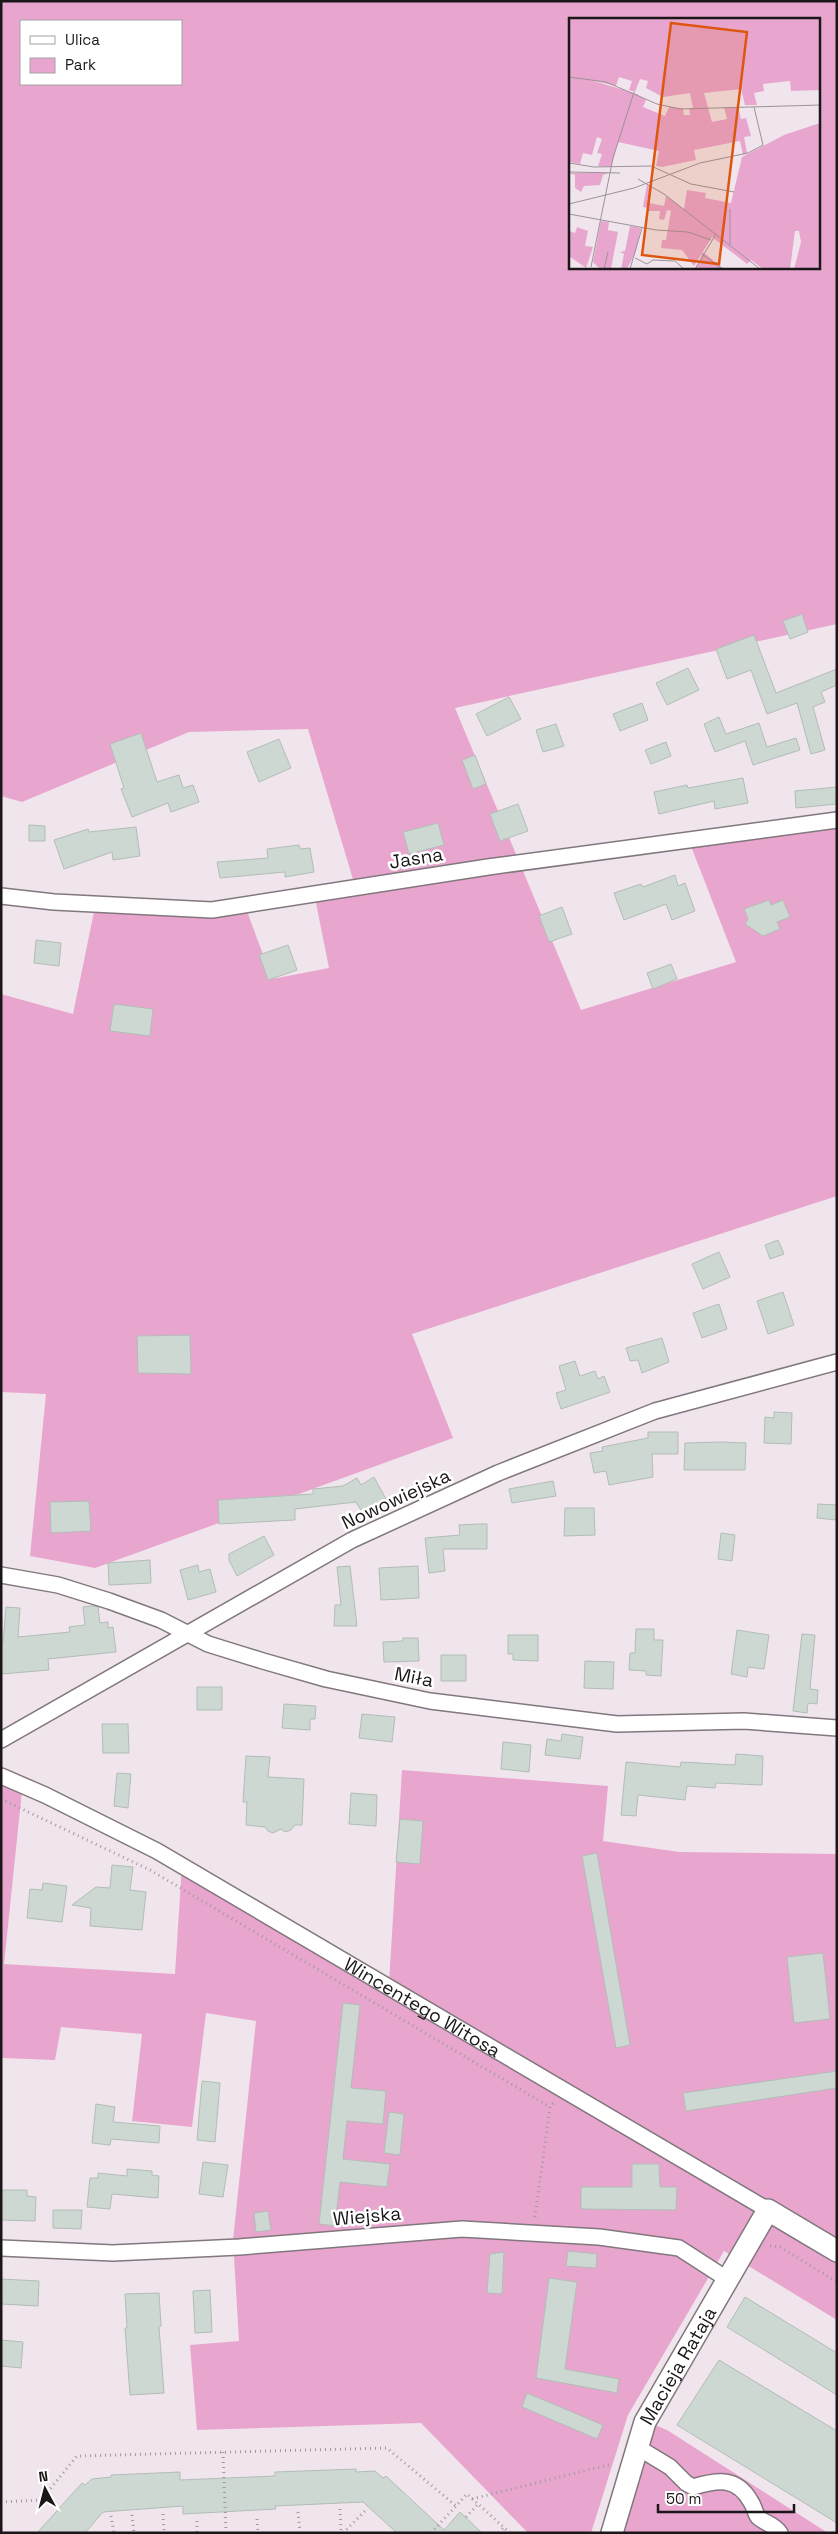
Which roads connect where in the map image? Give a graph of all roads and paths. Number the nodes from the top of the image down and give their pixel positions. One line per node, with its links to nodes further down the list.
1 (837, 820): 2 (street, Jasna)
2 (1, 896)
3 (837, 1362): 5 (street, Nowowiejska)
4 (1, 1575): 5 (street, Miła)
5 (189, 1633): 6 (street, Miła); 7 (street, Nowowiejska)
6 (837, 1728)
7 (1, 1740)
8 (1, 1776): 10 (street, Wincentego Witosa)
9 (1, 1798): 11 (path)
10 (565, 2090): 11 (path); 12 (street, Wincentego Witosa)
11 (550, 2107): 13 (path)
12 (768, 2210): 16 (street, Wincentego Witosa); 17 (street, Macieja Rataja)
13 (533, 2233): 15 (street, Wiejska); 17 (street, Wiejska)
14 (780, 2247): 18 (path)
15 (1, 2248)
16 (837, 2251)
17 (727, 2279): 47 (street, Macieja Rataja)
18 (837, 2282)
19 (642, 2450): 48 (street)
20 (222, 2452): 23 (path); 25 (path); 40 (path)
21 (614, 2463): 22 (path)
22 (472, 2499): 24 (path); 25 (path)
23 (1, 2502)
24 (478, 2504): 32 (path); 35 (path)
25 (456, 2506): 44 (path)
26 (340, 2509): 43 (path)
27 (365, 2511): 43 (path)
28 (298, 2512): 42 (path)
29 (163, 2514): 38 (path)
30 (132, 2515): 37 (path)
31 (111, 2516): 36 (path)
32 (466, 2517)
33 (257, 2519): 41 (path)
34 (197, 2521): 39 (path)
35 (504, 2527): 45 (path); 46 (path)
36 (114, 2533)
37 (134, 2533)
38 (164, 2533)
39 (197, 2533)
40 (226, 2533)
41 (258, 2533)
42 (300, 2533)
43 (342, 2533)
44 (431, 2533)
45 (499, 2533)
46 (510, 2533)
47 (612, 2533)
48 (780, 2533)

